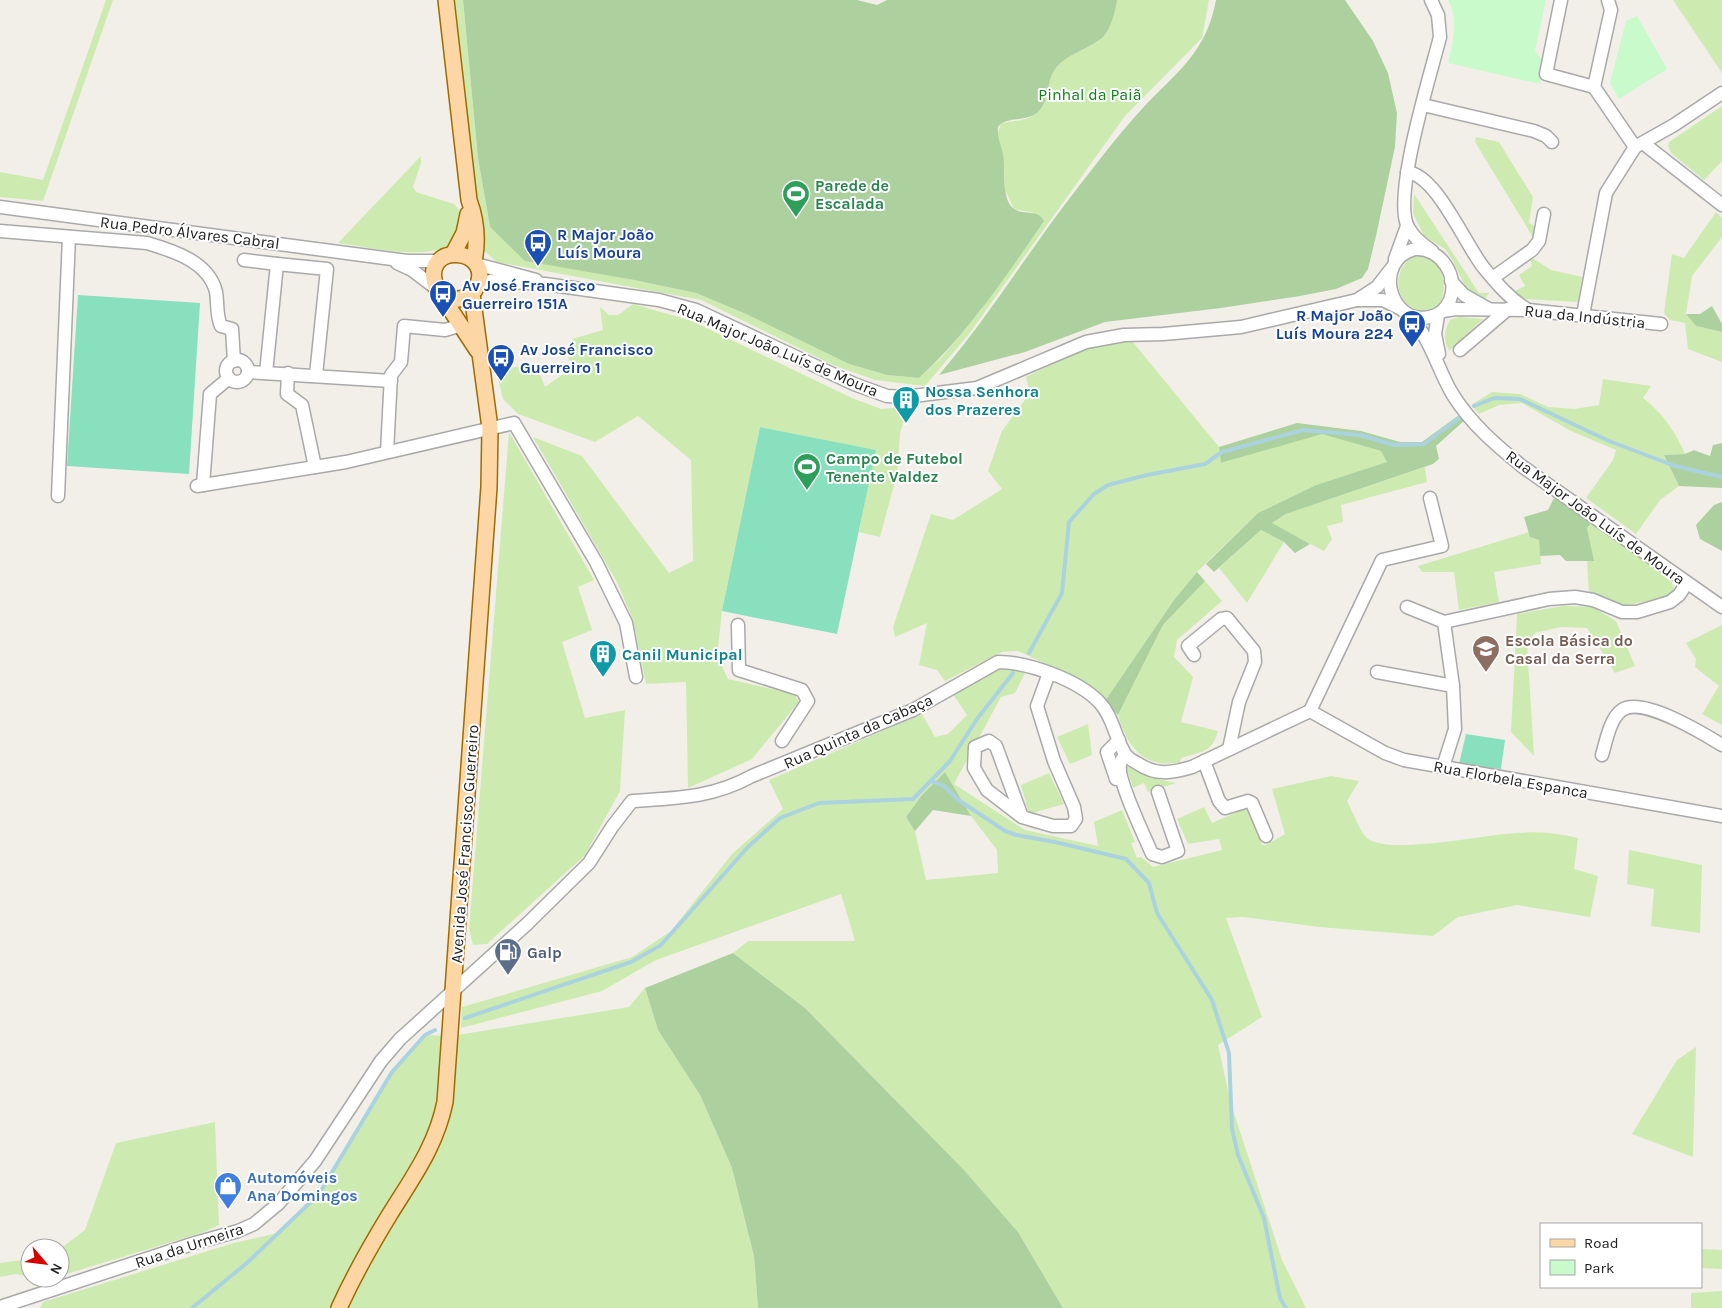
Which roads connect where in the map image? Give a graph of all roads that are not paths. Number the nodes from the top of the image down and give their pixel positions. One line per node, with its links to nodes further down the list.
1 (446, 0): 11 (main road)
2 (1431, 0): 7 (street)
3 (1561, 0): 5 (street)
4 (1608, 0): 5 (street)
5 (1594, 87): 9 (street)
6 (1722, 93): 9 (street)
7 (1423, 105): 8 (street); 10 (street)
8 (1552, 142)
9 (1639, 145): 12 (street); 36 (street)
10 (1407, 172): 15 (street); 25 (street)
11 (470, 200): 20 (main road); 22 (main road)
12 (1722, 205)
13 (0, 207): 19 (street, Rua Pedro Álvares Cabral)
14 (1544, 214): 25 (street)
15 (1407, 226): 18 (street); 24 (street)
16 (0, 230): 17 (street)
17 (69, 237): 41 (street); 52 (street)
18 (1432, 251): 24 (street); 26 (street)
19 (381, 257): 20 (street); 29 (street)
20 (446, 257): 22 (main road); 29 (main road)
21 (244, 260): 23 (street)
22 (475, 263): 27 (street, Rua Major João Luís de Moura); 28 (main road)
23 (277, 264): 44 (street); 46 (street)
24 (1392, 266): 30 (street, Rua Major João Luís de Moura); 34 (street)
25 (1494, 277): 33 (street)
26 (1451, 281): 31 (street, Rua da Indústria); 35 (street)
27 (545, 284): 28 (street, Rua Major João Luís de Moura); 30 (street, Rua Major João Luís de Moura)
28 (474, 290): 29 (main road); 40 (main road, Avenida José Francisco Guerreiro)
29 (439, 292): 38 (main road)
30 (1357, 300): 34 (street, Rua Major João Luís de Moura)
31 (1490, 309): 32 (street, Rua da Indústria); 35 (street, Rua da Indústria)
32 (1508, 309): 33 (street, Rua da Indústria); 39 (street, Rua da Indústria)
33 (1528, 310): 36 (street, Rua da Indústria)
34 (1404, 311): 35 (street); 43 (street, Rua Major João Luís de Moura)
35 (1441, 313): 43 (street, Rua Major João Luís de Moura)
36 (1583, 316): 37 (street, Rua da Indústria)
37 (1661, 324)
38 (462, 325): 40 (main road); 48 (street)
39 (1460, 350)
40 (480, 354): 49 (main road, Avenida José Francisco Guerreiro)
41 (234, 361): 42 (street); 47 (street)
42 (248, 372): 44 (street); 47 (street)
43 (1442, 372): 54 (street, Rua Major João Luís de Moura)
44 (266, 373): 45 (street)
45 (288, 373): 46 (street); 51 (street)
46 (316, 375): 48 (street)
47 (229, 378): 51 (street)
48 (391, 381): 50 (street)
49 (490, 428): 50 (street); 62 (street); 78 (main road, Avenida José Francisco Guerreiro)
50 (387, 452): 51 (street)
51 (315, 467)
52 (58, 496)
53 (1430, 498): 64 (street)
54 (1687, 583): 56 (street, Rua Major João Luís de Moura); 57 (street)
55 (1407, 607): 57 (street)
56 (1722, 608)
57 (1444, 622): 63 (street)
58 (738, 625): 65 (street)
59 (1194, 655): 68 (street)
60 (1377, 672): 63 (street)
61 (1049, 673): 66 (street, Rua Quinta da Cabaça); 76 (street); 78 (street, Rua Quinta da Cabaça)
62 (636, 677)
63 (1453, 686): 72 (street)
64 (1310, 712): 68 (street); 72 (street, Rua Florbela Espanca)
65 (782, 740)
66 (1119, 740): 70 (street, Rua Quinta da Cabaça); 74 (street)
67 (1722, 745): 69 (street)
68 (1229, 750): 71 (street)
69 (1602, 755)
70 (1126, 756): 71 (street); 74 (street)
71 (1204, 761): 77 (street)
72 (1443, 767): 75 (street, Rua Florbela Espanca)
73 (1158, 792): 74 (street)
74 (1131, 802)
75 (1722, 816)
76 (1022, 817): 76 (street)
77 (1266, 836)
78 (454, 990): 79 (street, Rua da Urmeira); 82 (main road, Avenida José Francisco Guerreiro)
79 (39, 1294): 80 (street, Rua da Urmeira); 81 (street)
80 (0, 1308)
81 (31, 1308)
82 (339, 1308)

